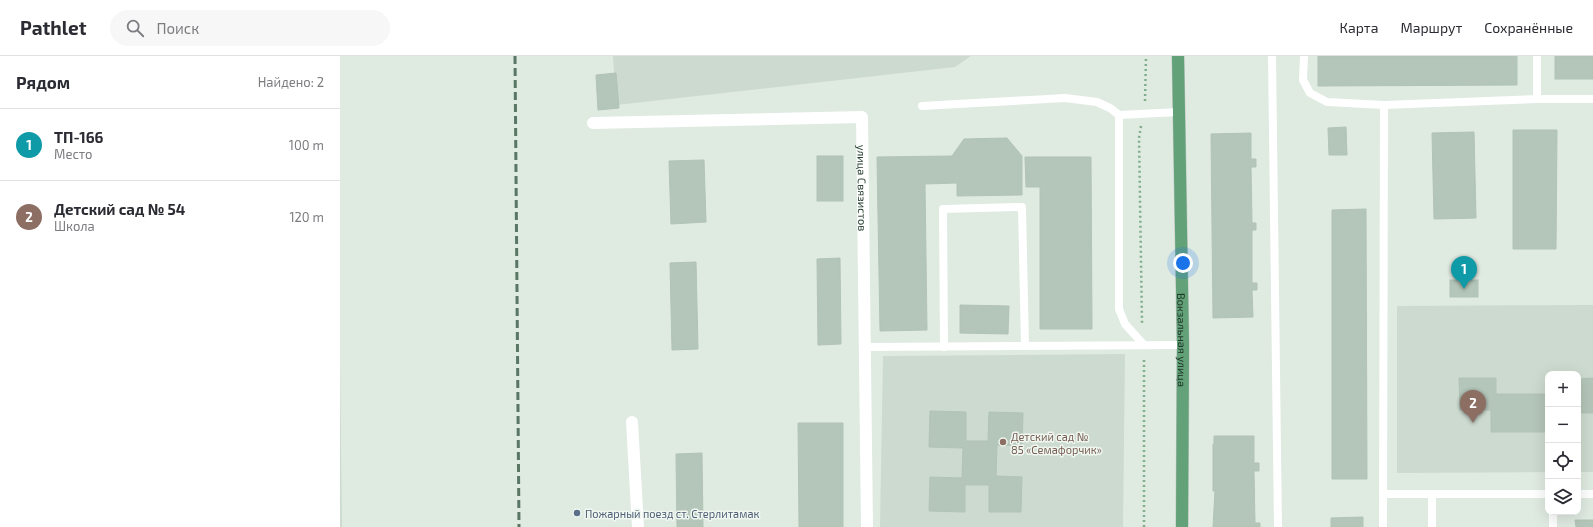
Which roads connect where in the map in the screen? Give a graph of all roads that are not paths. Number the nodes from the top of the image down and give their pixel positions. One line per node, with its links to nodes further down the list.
1 (1178, 56): 9 (main road, Вокзальная улица)
2 (1272, 56): 27 (lane)
3 (1304, 56): 7 (lane)
4 (1537, 56): 5 (lane)
5 (1537, 99): 6 (lane); 7 (lane)
6 (1593, 99)
7 (1384, 105): 18 (lane)
8 (922, 106): 10 (lane)
9 (1178, 112): 10 (lane); 13 (main road, Вокзальная улица)
10 (1119, 115): 12 (lane)
11 (593, 123): 15 (street, улица Связистов)
12 (1144, 345): 13 (lane); 14 (lane)
13 (1183, 345): 26 (main road, Вокзальная улица)
14 (1025, 346): 16 (lane); 16 (lane)
15 (866, 347): 16 (lane); 25 (street, улица Связистов)
16 (944, 347)
17 (632, 422): 24 (street)
18 (1383, 494): 19 (lane); 28 (lane)
19 (1432, 494): 20 (lane); 29 (lane)
20 (1545, 494)
21 (1581, 494): 22 (lane)
22 (1593, 494)
23 (1553, 515): 30 (lane)
24 (638, 527)
25 (867, 527)
26 (1182, 527)
27 (1278, 527)
28 (1383, 527)
29 (1432, 527)
30 (1553, 527)

